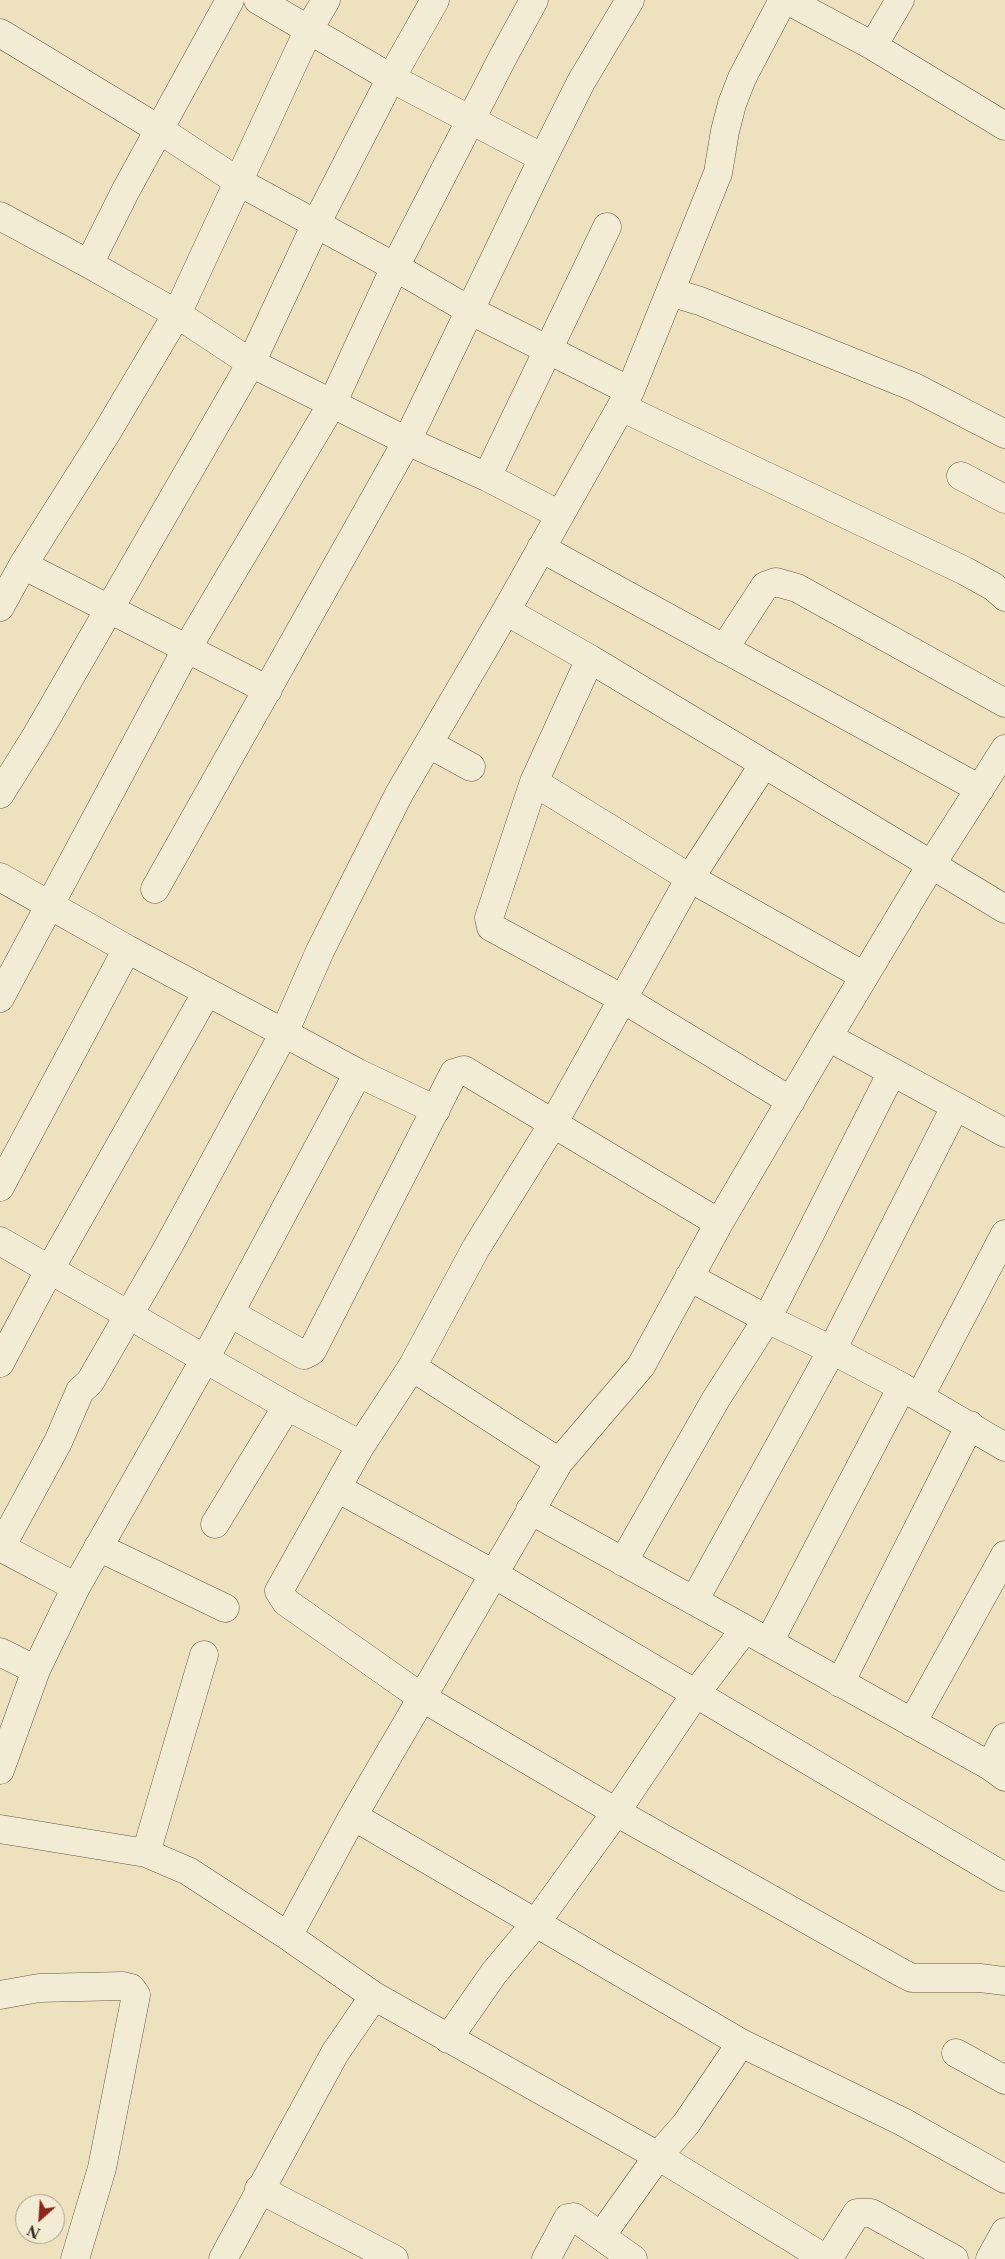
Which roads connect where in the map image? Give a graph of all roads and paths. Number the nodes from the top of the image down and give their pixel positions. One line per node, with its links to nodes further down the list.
1 (230, 0): 15 (street)
2 (258, 0): 9 (street)
3 (326, 0): 9 (street)
4 (435, 0): 12 (street)
5 (534, 0): 13 (street)
6 (630, 0): 16 (street)
7 (785, 0): 11 (street); 23 (street)
8 (900, 0): 11 (street)
9 (309, 29): 12 (street); 17 (street)
10 (0, 33): 15 (street)
11 (873, 46): 14 (street)
12 (391, 78): 13 (street); 19 (street)
13 (472, 119): 16 (street); 22 (street)
14 (1005, 126)
15 (160, 130): 17 (street); 21 (street)
16 (543, 158): 24 (street)
17 (239, 182): 19 (street); 25 (street)
18 (0, 216): 21 (street)
19 (316, 224): 22 (street); 27 (street)
20 (607, 227): 26 (street)
21 (89, 264): 25 (street)
22 (395, 267): 24 (street); 29 (street)
23 (670, 292): 28 (street); 30 (street)
24 (469, 310): 26 (street); 31 (street)
25 (177, 314): 27 (street); 37 (street)
26 (548, 351): 28 (street); 33 (street)
27 (251, 362): 29 (street); 40 (street)
28 (625, 399): 35 (street); 38 (street)
29 (332, 404): 31 (street); 43 (street)
30 (1005, 434)
31 (407, 441): 33 (street); 45 (street)
32 (961, 476): 34 (street)
33 (487, 477): 35 (street)
34 (1005, 498)
35 (560, 515): 36 (street)
36 (541, 548): 41 (street); 42 (street)
37 (23, 565): 39 (street); 40 (street)
38 (1005, 597)
39 (0, 607)
40 (108, 608): 43 (street); 53 (street)
41 (506, 611): 44 (street); 47 (street)
42 (724, 649): 46 (street); 52 (street)
43 (186, 650): 45 (street); 58 (street)
44 (590, 659): 49 (street); 51 (street)
45 (268, 690): 57 (street)
46 (1005, 703)
47 (429, 744): 50 (street); 65 (street)
48 (1005, 749): 52 (street)
49 (764, 764): 54 (street); 56 (street)
50 (471, 767)
51 (534, 782): 56 (street); 64 (street)
52 (980, 789): 54 (street)
53 (0, 794)
54 (931, 865): 59 (street); 61 (street)
55 (0, 878): 58 (street)
56 (690, 878): 61 (street); 64 (street)
57 (155, 889)
58 (51, 906): 60 (street); 63 (street)
59 (1005, 909)
60 (126, 949): 62 (street); 74 (street)
61 (864, 976): 66 (street)
62 (207, 992): 65 (street); 78 (street)
63 (0, 998)
64 (623, 999): 69 (street); 72 (street)
65 (284, 1033): 68 (street); 81 (street)
66 (828, 1037): 67 (street); 69 (street)
67 (892, 1072): 70 (street); 82 (street)
68 (358, 1073): 71 (street); 80 (street)
69 (791, 1101): 75 (street)
70 (955, 1107): 73 (street); 83 (street)
71 (436, 1110): 72 (street); 80 (street)
72 (553, 1124): 75 (street); 86 (street)
73 (1005, 1133)
74 (0, 1187)
75 (719, 1223): 79 (street)
76 (1005, 1234): 87 (street)
77 (0, 1241): 78 (street)
78 (50, 1269): 81 (street); 85 (street)
79 (689, 1277): 82 (street); 92 (street)
80 (230, 1313): 84 (street)
81 (129, 1315): 84 (street); 96 (street)
82 (767, 1319): 83 (street); 99 (street)
83 (832, 1350): 87 (street); 102 (street)
84 (205, 1359): 88 (street); 97 (street)
85 (0, 1363)
86 (412, 1367): 90 (street); 92 (street)
87 (911, 1391): 89 (street); 105 (street)
88 (287, 1406): 90 (street); 95 (street)
89 (970, 1425): 91 (street); 109 (street)
90 (361, 1445): 93 (street)
91 (1005, 1447)
92 (559, 1462): 94 (street)
93 (337, 1488): 100 (street); 111 (street)
94 (530, 1510): 99 (street); 100 (street)
95 (215, 1524)
96 (0, 1547): 101 (street)
97 (98, 1547): 101 (street); 103 (street)
98 (1005, 1555): 112 (street)
99 (623, 1562): 102 (street)
100 (492, 1574): 110 (street); 111 (street)
101 (76, 1587): 108 (street)
102 (694, 1601): 104 (street)
103 (225, 1608)
104 (745, 1629): 105 (street); 110 (street)
105 (769, 1642): 109 (street)
106 (0, 1652): 108 (street)
107 (204, 1654): 119 (street)
108 (36, 1670): 114 (street)
109 (840, 1683): 112 (street)
110 (696, 1693): 116 (street); 120 (street)
111 (421, 1697): 116 (street); 117 (street)
112 (912, 1723): 115 (street)
113 (1005, 1736): 115 (street)
114 (0, 1770)
115 (997, 1772)
116 (616, 1812): 121 (street); 123 (street)
117 (353, 1816): 121 (street); 122 (street)
118 (0, 1829): 119 (street)
119 (146, 1853): 122 (street)
120 (1005, 1877)
121 (535, 1924): 126 (street); 127 (street)
122 (288, 1936): 125 (street)
123 (1005, 1982)
124 (0, 1996): 136 (street)
125 (374, 1996): 126 (street); 132 (street)
126 (448, 2039): 130 (street)
127 (741, 2043): 130 (street); 131 (street)
128 (956, 2053): 129 (street)
129 (1005, 2080)
130 (658, 2156): 134 (street); 140 (street)
131 (1005, 2179)
132 (260, 2188): 135 (street); 137 (street)
133 (1005, 2232): 142 (street)
134 (601, 2236): 138 (street); 139 (street)
135 (380, 2256)
136 (75, 2259)
137 (223, 2259)
138 (546, 2259)
139 (633, 2259)
140 (827, 2259): 141 (street)
141 (954, 2259)
142 (990, 2259)

